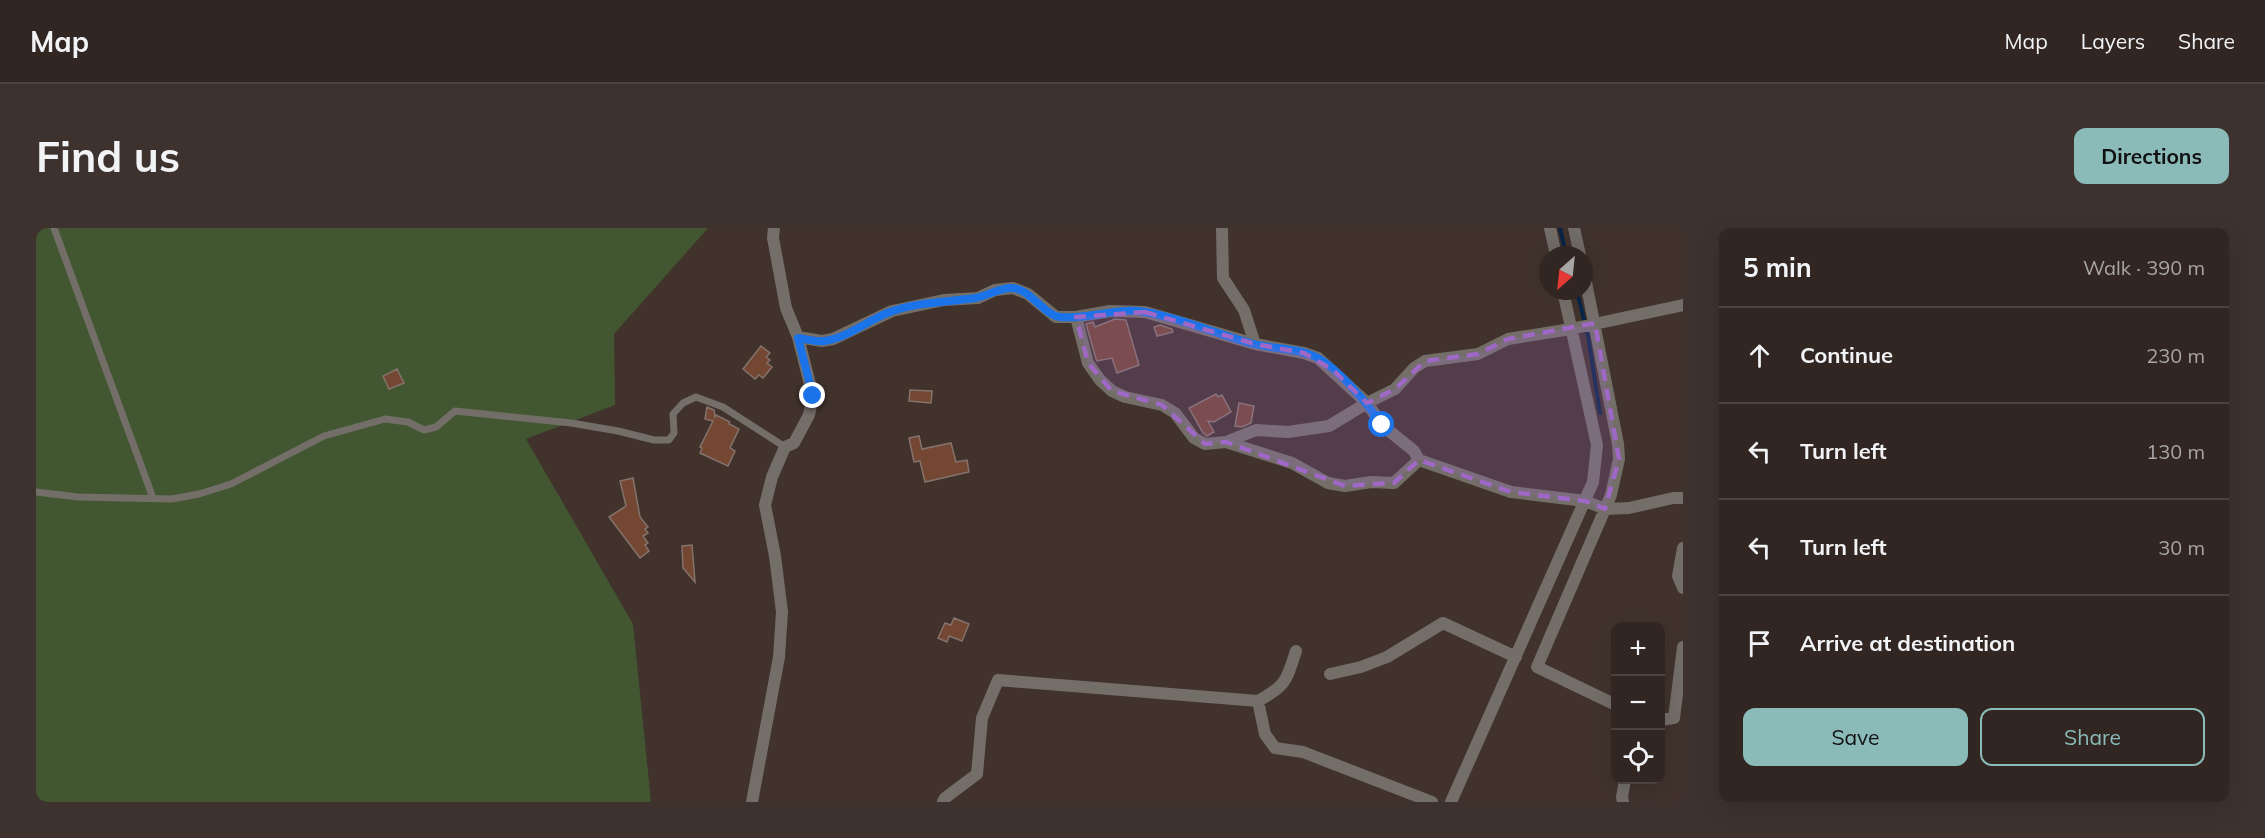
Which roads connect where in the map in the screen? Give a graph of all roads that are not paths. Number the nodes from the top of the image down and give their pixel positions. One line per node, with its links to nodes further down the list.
1 (54, 228): 21 (lane)
2 (774, 228): 14 (street)
3 (1222, 228): 15 (street)
4 (1550, 228): 6 (street)
5 (1574, 228): 7 (street)
6 (1554, 246)
7 (1578, 246)
8 (1565, 300): 13 (street)
9 (1590, 300): 12 (street)
10 (1683, 305): 12 (street)
11 (1076, 317): 14 (street); 15 (street); 17 (street)
12 (1595, 323): 13 (street); 24 (street)
13 (1571, 329): 16 (street); 23 (street)
14 (798, 338): 18 (street)
15 (1255, 344): 16 (street)
16 (1367, 403): 17 (street); 19 (street)
17 (1226, 442): 19 (street)
18 (785, 447): 21 (lane); 35 (street)
19 (1419, 460): 23 (street)
20 (36, 492): 21 (lane)
21 (153, 498)
22 (1683, 498): 24 (street)
23 (1585, 501): 24 (street); 29 (street)
24 (1605, 509): 32 (street)
25 (1683, 548): 26 (street)
26 (1683, 588)
27 (1683, 647): 33 (street)
28 (1296, 651): 31 (street)
29 (1515, 657): 30 (street); 38 (street)
30 (1330, 674)
31 (1258, 701): 36 (street); 37 (street)
32 (1611, 703)
33 (1665, 719)
34 (1625, 784): 39 (street)
35 (752, 802)
36 (943, 802)
37 (1432, 802)
38 (1451, 802)
39 (1623, 802)

